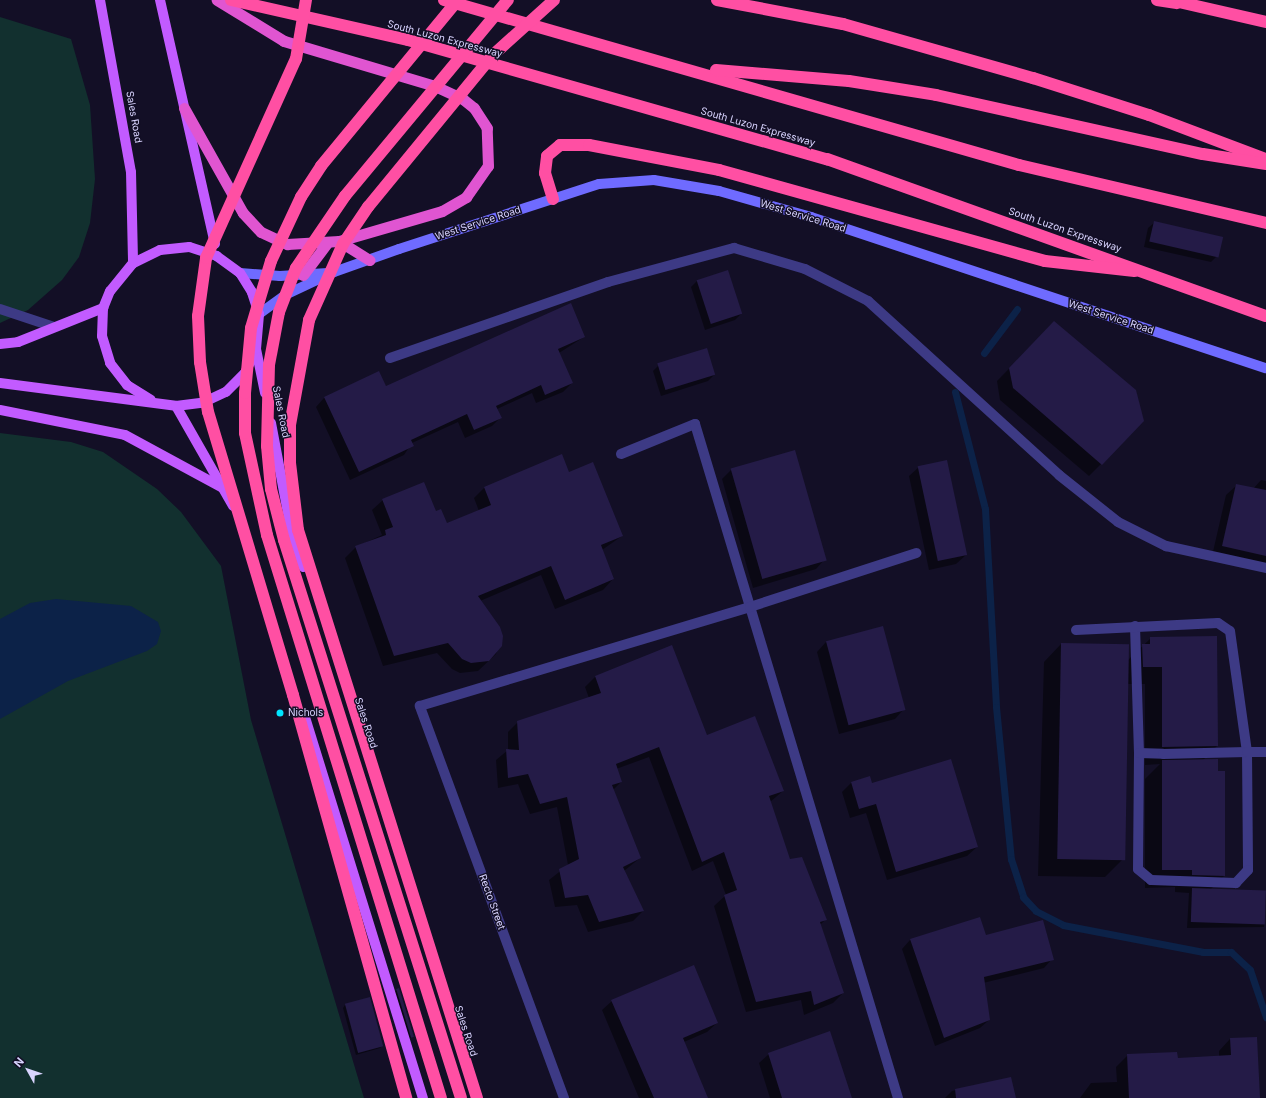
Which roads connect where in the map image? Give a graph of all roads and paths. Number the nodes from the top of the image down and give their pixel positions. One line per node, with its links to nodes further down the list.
1 (100, 0): 25 (main road, Sales Road)
2 (160, 0): 16 (main road)
3 (217, 0): 21 (highway)
4 (231, 0): 26 (highway, South Luzon Expressway)
5 (306, 0): 54 (highway, bridge)
6 (444, 0): 15 (highway)
7 (458, 0): 56 (highway, bridge)
8 (508, 0): 57 (highway, bridge)
9 (554, 0): 58 (highway, bridge)
10 (717, 0): 17 (highway)
11 (1157, 0): 13 (highway)
12 (1170, 0): 13 (highway)
13 (1198, 7): 14 (highway)
14 (1266, 22)
15 (691, 68): 18 (highway); 20 (highway)
16 (184, 108): 22 (highway); 23 (main road)
17 (1266, 159)
18 (1266, 164)
19 (553, 198): 24 (main road, West Service Road); 26 (highway); 38 (main road, West Service Road)
20 (1266, 223)
21 (339, 240): 22 (highway); 24 (highway)
22 (327, 243): 29 (highway)
23 (217, 256): 25 (main road); 28 (main road)
24 (369, 260): 27 (main road, West Service Road)
25 (133, 263): 30 (main road)
26 (1146, 271): 33 (highway, South Luzon Expressway)
27 (334, 272): 29 (main road, West Service Road); 32 (main road, West Service Road); 44 (main road)
28 (240, 273): 29 (main road, West Service Road); 32 (main road)
29 (303, 274)
30 (103, 308): 34 (main road); 40 (main road)
31 (0, 309): 34 (lane)
32 (259, 314): 36 (main road)
33 (1266, 316)
34 (54, 327): 35 (main road)
35 (0, 344)
36 (256, 349): 41 (main road); 44 (main road, Sales Road)
37 (390, 358): 47 (lane)
38 (1266, 368)
39 (0, 383): 40 (main road)
40 (151, 400): 41 (main road)
41 (176, 406): 45 (main road)
42 (0, 410): 45 (main road)
43 (621, 454): 48 (lane)
44 (281, 478): 58 (main road, Sales Road)
45 (223, 488): 55 (main road)
46 (916, 553): 48 (lane)
47 (1266, 568)
48 (750, 607): 59 (lane, Recto Street); 60 (lane)
49 (1135, 626): 50 (lane); 51 (lane); 53 (lane)
50 (1076, 630)
51 (1247, 752): 52 (lane); 53 (lane); 53 (lane)
52 (1266, 752)
53 (1139, 753)
54 (406, 1098)
55 (423, 1098)
56 (441, 1098)
57 (461, 1098)
58 (476, 1098)
59 (564, 1098)
60 (898, 1098)

